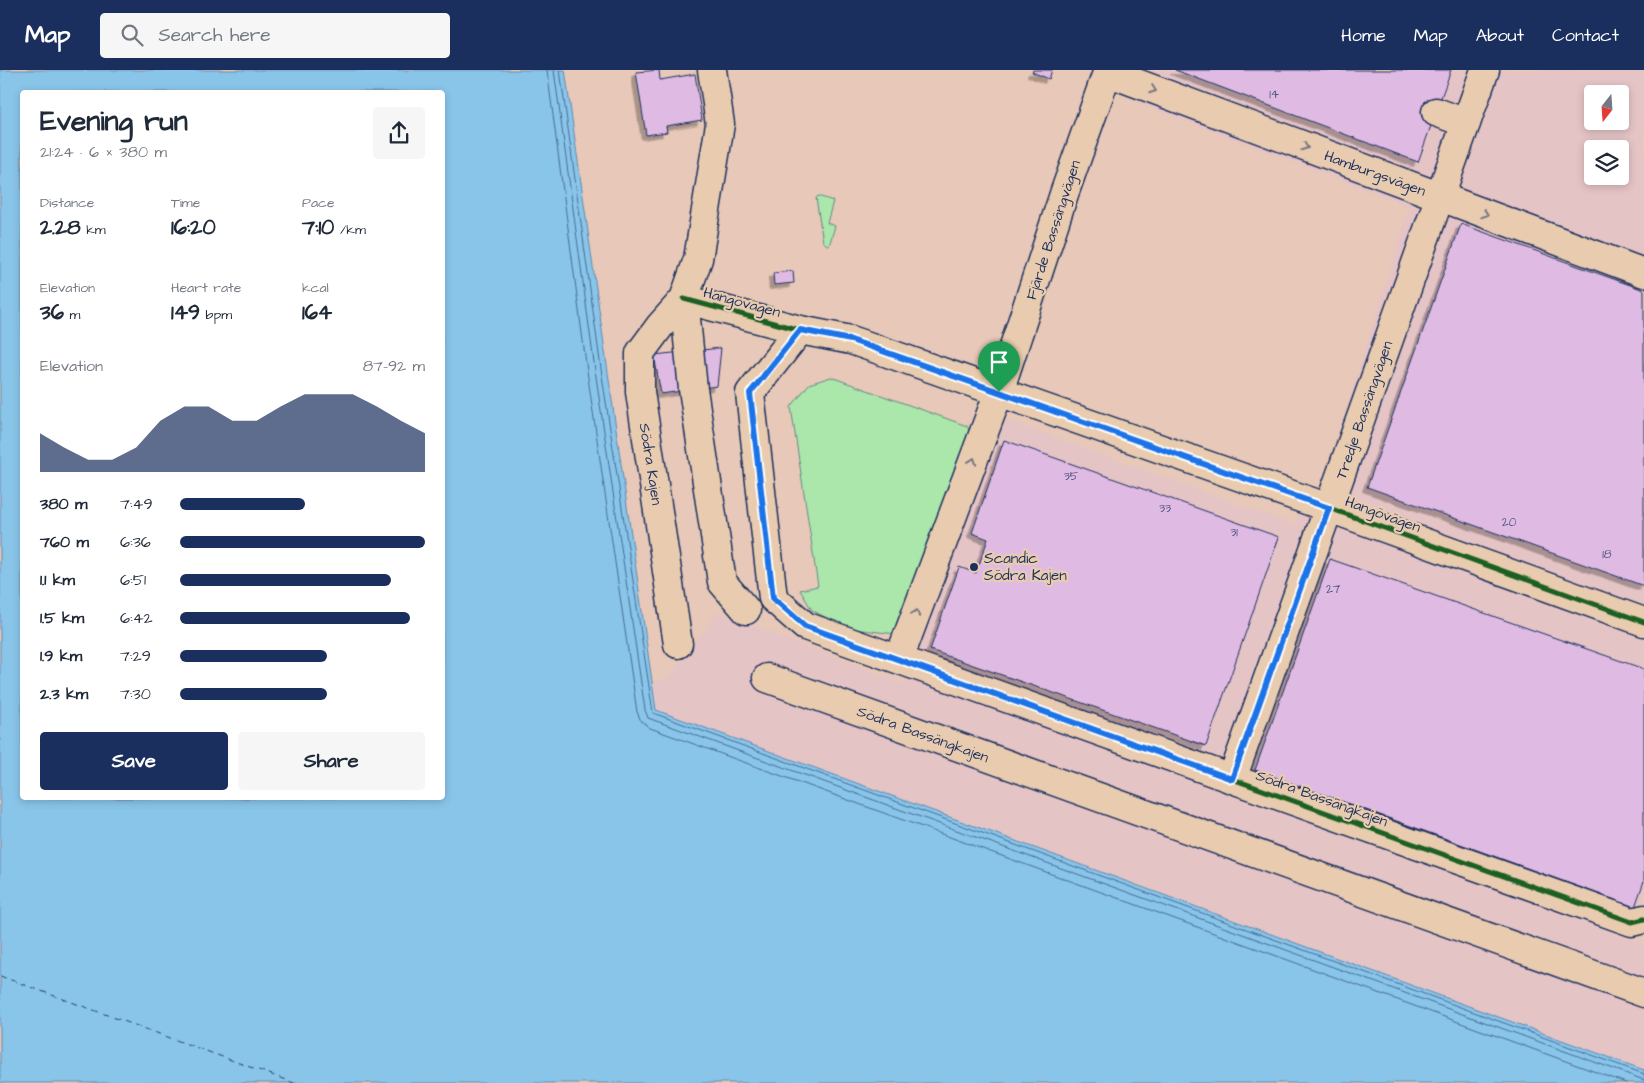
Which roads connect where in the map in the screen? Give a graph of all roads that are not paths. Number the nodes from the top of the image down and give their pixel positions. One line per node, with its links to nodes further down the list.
1 (712, 70): 8 (street, Södra Kajen)
2 (1485, 70): 5 (street, Tredje Bassängvägen)
3 (1108, 71): 6 (street, Hamburgsvägen, one-way to 6); 10 (street, Fjärde Bassängvägen)
4 (1436, 112): 5 (street)
5 (1466, 123): 6 (street, Tredje Bassängvägen)
6 (1439, 197): 7 (street, Hamburgsvägen, one-way to 7); 11 (street, Tredje Bassängvägen)
7 (1644, 272)
8 (684, 299): 9 (street, Hangövägen); 12 (street, Södra Kajen); 14 (street, Södra Kajen)
9 (800, 330): 10 (street, Hangövägen); 15 (street, Södra Bassängkajen)
10 (999, 392): 11 (street, Hangövägen); 15 (street, one-way to 10)
11 (1329, 508): 13 (street, Hangövägen); 17 (street, Tredje Bassängvägen)
12 (746, 610)
13 (1644, 622)
14 (678, 644)
15 (899, 659): 17 (street, Södra Bassängkajen)
16 (767, 678): 19 (street, Södra Bassängkajen)
17 (1232, 779): 18 (street, Södra Bassängkajen)
18 (1638, 920)
19 (1644, 993)

